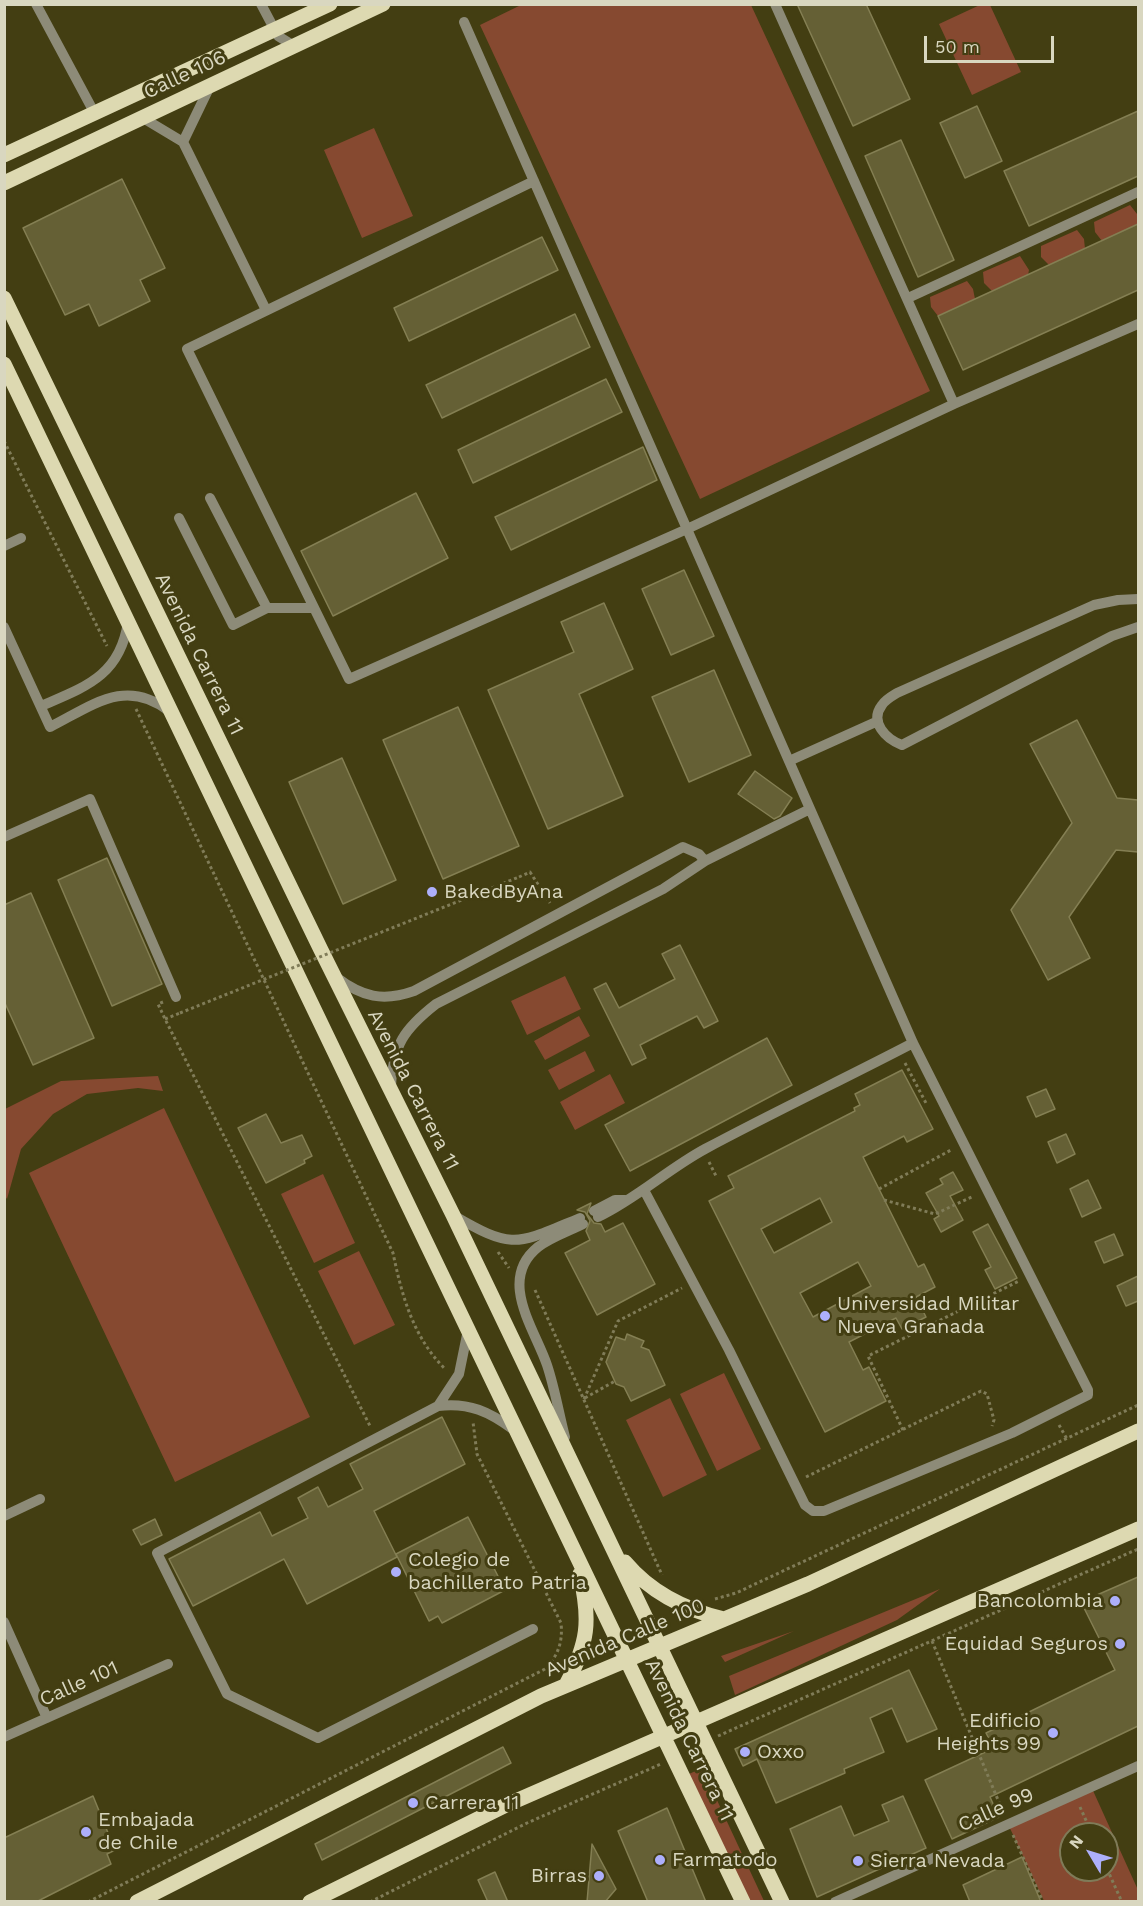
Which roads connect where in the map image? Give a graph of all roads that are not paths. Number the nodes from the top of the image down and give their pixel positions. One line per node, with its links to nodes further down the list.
1 (36, 4): 10 (street)
2 (261, 4): 7 (street)
3 (330, 4): 7 (main road, Calle 106)
4 (383, 4): 8 (main road, Calle 106)
5 (775, 4): 20 (street)
6 (464, 22): 16 (street)
7 (275, 31): 8 (street); 10 (main road, Calle 106)
8 (294, 46): 9 (main road, Calle 106)
9 (210, 86): 11 (main road, Calle 106); 12 (street)
10 (94, 114): 13 (main road, Calle 106)
11 (143, 118): 12 (street); 17 (main road, Calle 106)
12 (183, 142): 21 (street)
13 (30, 144): 14 (main road); 15 (main road, Calle 106)
14 (4, 145)
15 (4, 155)
16 (534, 181): 21 (street); 27 (street)
17 (4, 183)
18 (1138, 192): 20 (street)
19 (4, 298): 43 (main road, Avenida Carrera 11)
20 (908, 298): 24 (street)
21 (266, 310): 32 (street)
22 (1138, 324): 24 (street)
23 (4, 364): 33 (main road, Avenida Carrera 11)
24 (954, 404): 27 (street)
25 (210, 498): 31 (street)
26 (178, 518): 31 (street)
27 (687, 529): 32 (street); 39 (street)
28 (21, 538): 29 (street)
29 (4, 546)
30 (1138, 599): 38 (street)
31 (267, 608): 32 (street)
32 (314, 608)
33 (128, 622): 36 (street); 37 (main road, Avenida Carrera 11)
34 (4, 627): 36 (street)
35 (1138, 627): 38 (street)
36 (41, 706): 37 (street)
37 (174, 715): 50 (main road, Avenida Carrera 11)
38 (878, 721): 39 (street)
39 (789, 761): 40 (street)
40 (810, 809): 42 (street); 45 (street)
41 (4, 837): 44 (street)
42 (705, 861): 43 (street); 46 (street)
43 (333, 974): 46 (main road, Avenida Carrera 11)
44 (176, 997)
45 (913, 1043): 47 (street); 47 (street)
46 (390, 1093): 49 (main road, Avenida Carrera 11)
47 (644, 1190): 48 (street)
48 (596, 1214)
49 (453, 1215): 54 (main road, Avenida Carrera 11); 54 (street)
50 (468, 1330): 51 (street); 53 (main road, Avenida Carrera 11)
51 (438, 1406): 53 (street); 62 (street)
52 (1138, 1431): 60 (main road, Avenida Calle 100)
53 (518, 1433): 59 (main road, Avenida Carrera 11)
54 (571, 1464): 58 (main road, Avenida Carrera 11)
55 (40, 1499): 56 (street)
56 (4, 1516)
57 (1138, 1529): 68 (main road)
58 (614, 1549): 60 (main road); 63 (main road, Avenida Carrera 11)
59 (575, 1551): 64 (main road, Avenida Carrera 11); 66 (main road)
60 (724, 1619): 63 (main road, Avenida Calle 100)
61 (4, 1622): 67 (street)
62 (533, 1629)
63 (659, 1646): 64 (main road, Avenida Calle 100); 68 (main road, Avenida Carrera 11)
64 (627, 1659): 66 (main road, Avenida Calle 100); 69 (main road, Avenida Carrera 11)
65 (168, 1664): 67 (street, Calle 101)
66 (566, 1684): 72 (main road, Avenida Calle 100)
67 (47, 1718): 70 (street, Calle 101)
68 (696, 1722): 69 (main road); 75 (main road, Avenida Carrera 11)
69 (665, 1736): 73 (main road); 74 (main road, Avenida Carrera 11)
70 (4, 1737)
71 (1138, 1766): 76 (street, Calle 99)
72 (137, 1902)
73 (310, 1902)
74 (743, 1902)
75 (782, 1902)
76 (835, 1902)

